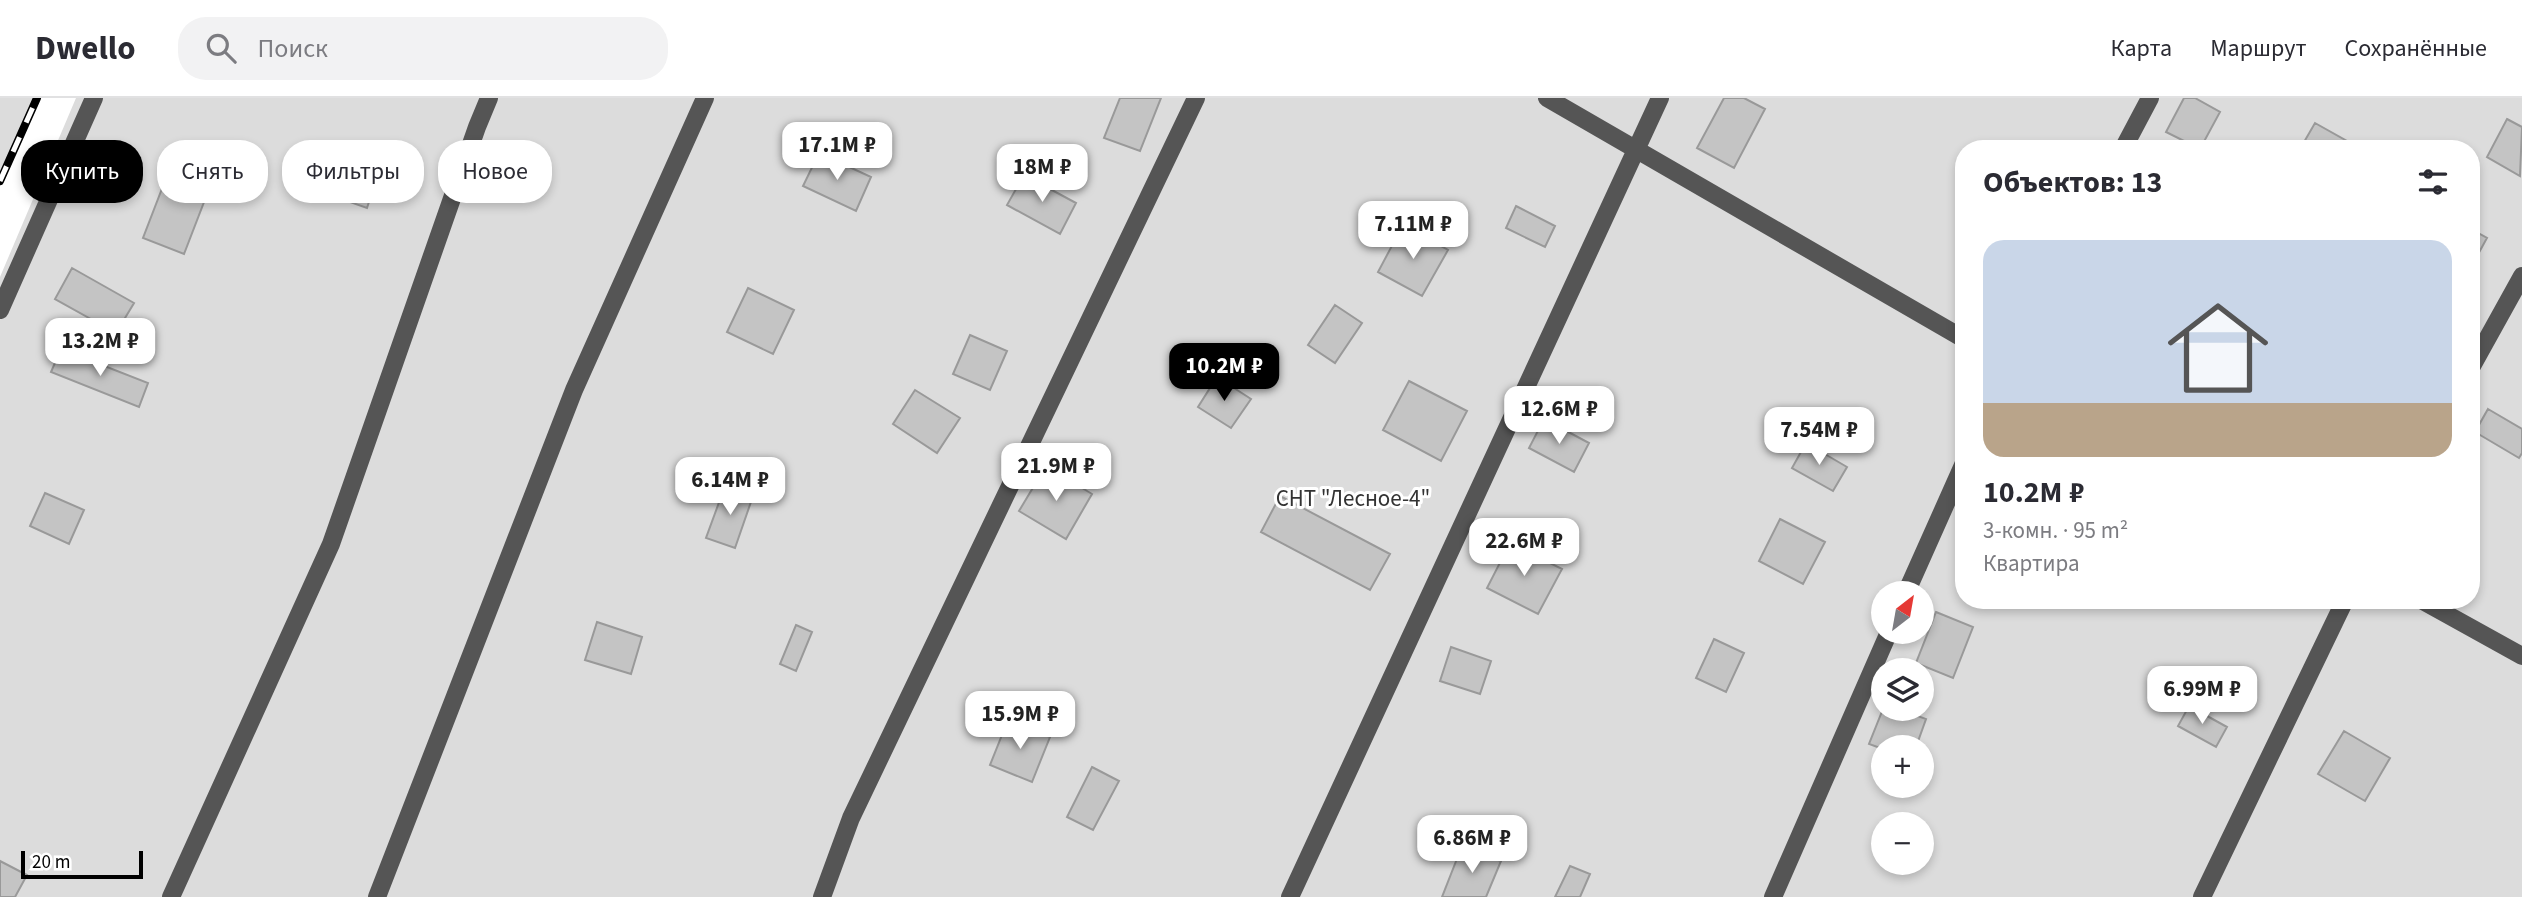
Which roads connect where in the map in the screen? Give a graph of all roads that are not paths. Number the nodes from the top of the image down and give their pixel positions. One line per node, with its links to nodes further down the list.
1 (94, 98): 11 (street)
2 (489, 98): 20 (street)
3 (705, 98): 21 (street)
4 (1196, 98): 22 (street)
5 (1546, 98): 9 (street)
6 (1660, 98): 9 (street)
7 (2150, 98): 8 (street)
8 (2128, 140)
9 (1636, 148): 12 (street); 23 (street)
10 (2522, 276): 13 (street)
11 (0, 310)
12 (1955, 334)
13 (2480, 353)
14 (1955, 483): 15 (street)
15 (1911, 581)
16 (2341, 609): 25 (street)
17 (2437, 609): 19 (street)
18 (1884, 644): 24 (street)
19 (2522, 656)
20 (171, 897)
21 (377, 897)
22 (822, 897)
23 (1290, 897)
24 (1773, 897)
25 (2202, 897)

